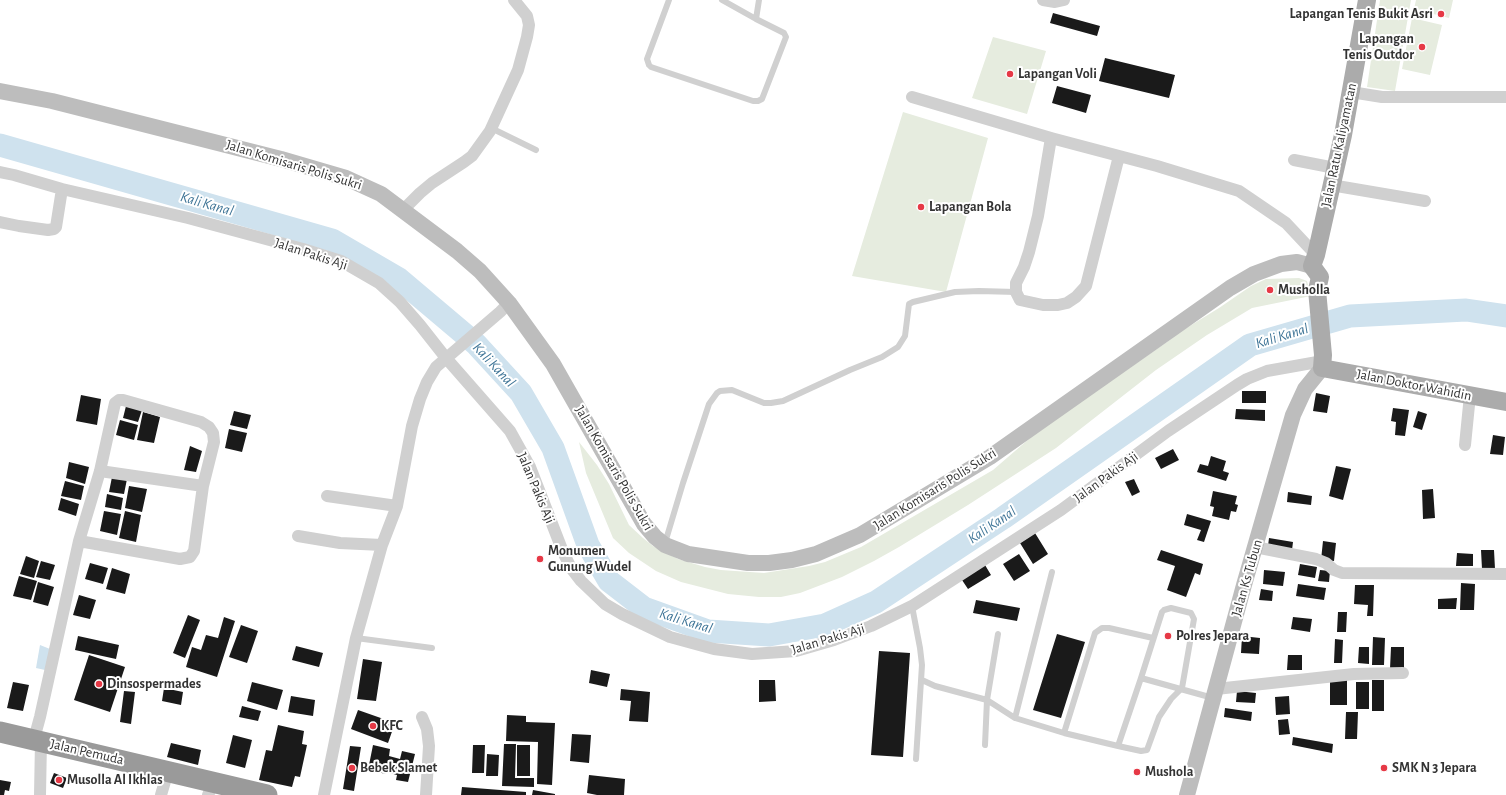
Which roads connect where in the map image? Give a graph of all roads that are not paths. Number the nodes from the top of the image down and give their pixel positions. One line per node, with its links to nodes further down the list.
1 (514, 0): 13 (street)
2 (669, 0): 8 (lane)
3 (722, 0): 8 (lane)
4 (759, 0): 8 (lane)
5 (1043, 0): 6 (street)
6 (1064, 0)
7 (1367, 0): 10 (main road, Jalan Ratu Kaliyamatan)
8 (756, 19)
9 (0, 91): 22 (main road, Jalan Komisaris Polis Sukri)
10 (1351, 92): 12 (street); 19 (main road, Jalan Ratu Kaliyamatan)
11 (912, 97): 14 (street)
12 (1506, 97)
13 (491, 128): 15 (lane); 22 (street)
14 (1051, 138): 16 (street); 25 (street)
15 (536, 150)
16 (1119, 156): 24 (street); 25 (street)
17 (1294, 160): 19 (street)
18 (0, 172): 20 (street, Jalan Pakis Aji)
19 (1333, 177): 21 (street); 24 (main road, Jalan Ratu Kaliyamatan)
20 (62, 189): 23 (street); 27 (street, Jalan Pakis Aji)
21 (1425, 201)
22 (403, 210): 26 (main road, Jalan Komisaris Polis Sukri)
23 (0, 222)
24 (1314, 261): 28 (main road); 38 (main road, Jalan Komisaris Polis Sukri)
25 (1016, 292): 38 (lane)
26 (505, 308): 27 (street); 38 (main road, Jalan Komisaris Polis Sukri)
27 (446, 358): 35 (street); 43 (street, Jalan Pakis Aji)
28 (1323, 361): 29 (main road, Jalan Doktor Wahidin); 40 (main road, Jalan Ks Tubun); 43 (street, Jalan Pakis Aji)
29 (1470, 395): 30 (main road, Jalan Doktor Wahidin); 31 (street)
30 (1506, 402)
31 (1465, 445)
32 (100, 471): 33 (street); 33 (street); 37 (street)
33 (204, 486): 37 (street)
34 (327, 496): 35 (street)
35 (397, 506): 39 (street)
36 (298, 536): 39 (street)
37 (79, 541): 58 (street)
38 (665, 544)
39 (382, 545): 45 (street)
40 (1255, 546): 42 (street); 52 (main road, Jalan Ks Tubun)
41 (1052, 572): 55 (lane)
42 (1506, 574)
43 (912, 606): 50 (lane)
44 (998, 634): 53 (lane)
45 (356, 638): 47 (lane); 67 (street)
46 (1154, 638): 49 (lane); 51 (lane); 57 (lane)
47 (432, 648)
48 (1403, 673): 52 (street)
49 (1141, 678): 51 (lane); 60 (lane)
50 (922, 680): 53 (lane); 61 (lane)
51 (1182, 688): 52 (lane); 60 (lane)
52 (1216, 693): 69 (main road, Jalan Ks Tubun)
53 (987, 700): 55 (lane); 59 (lane)
54 (422, 717): 68 (street)
55 (1015, 718): 57 (lane)
56 (0, 732): 58 (highway, Jalan Pemuda)
57 (1064, 733): 60 (lane)
58 (38, 740): 62 (highway, Jalan Pemuda); 64 (street)
59 (985, 745)
60 (1118, 746)
61 (916, 759)
62 (168, 771): 63 (highway, Jalan Pemuda); 65 (street)
63 (211, 788): 66 (highway, Jalan Pemuda)
64 (40, 795)
65 (161, 795)
66 (267, 795)
67 (324, 795)
68 (426, 795)
69 (1187, 795)

